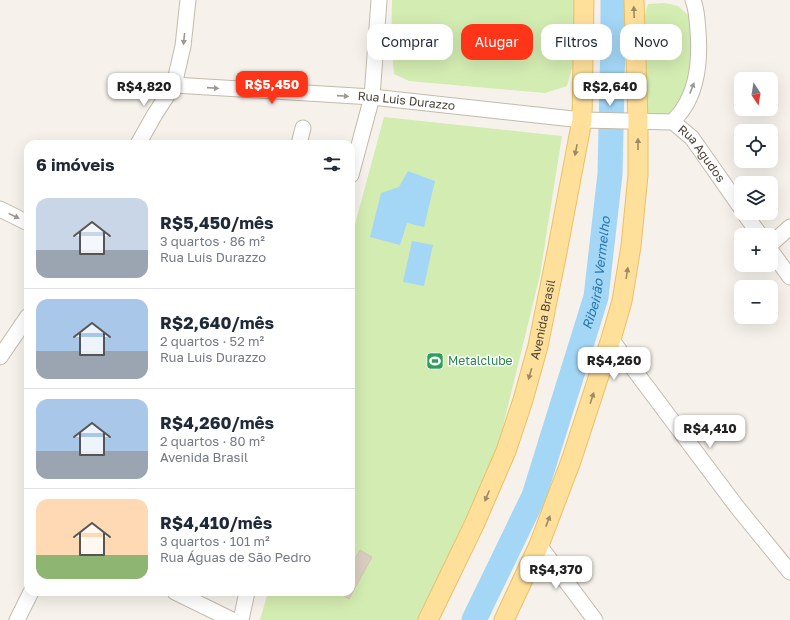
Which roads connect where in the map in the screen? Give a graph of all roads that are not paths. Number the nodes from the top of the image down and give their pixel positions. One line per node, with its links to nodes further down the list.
1 (188, 0): 6 (street, one-way to 6)
2 (379, 0): 7 (street)
3 (584, 0): 8 (main road, Avenida Brasil)
4 (634, 0): 9 (main road, one-way to 4)
5 (693, 0): 10 (street, one-way to 5)
6 (174, 85): 7 (street, Rua Luis Durazzo, one-way to 7); 12 (street)
7 (372, 98): 8 (street, Rua Luis Durazzo); 14 (street)
8 (582, 120): 9 (street, Rua Luis Durazzo); 33 (main road, Avenida Brasil, one-way to 33)
9 (638, 121): 10 (street, Rua Luis Durazzo); 23 (main road, one-way to 9)
10 (673, 122): 15 (street, Rua Agudos)
11 (303, 128): 13 (street)
12 (140, 140)
13 (300, 140)
14 (355, 160)
15 (734, 198)
16 (0, 209): 17 (street, one-way to 17)
17 (24, 221)
18 (790, 227): 19 (street)
19 (778, 238)
20 (778, 261): 21 (street)
21 (790, 277)
22 (24, 322): 24 (street)
23 (611, 340): 25 (main road, one-way to 23); 26 (street)
24 (0, 357)
25 (539, 545): 34 (main road); 35 (street)
26 (790, 572)
27 (29, 596): 30 (street)
28 (183, 596): 31 (street)
29 (246, 596): 32 (street)
30 (17, 620)
31 (232, 620)
32 (241, 620)
33 (428, 620)
34 (504, 620)
35 (595, 620)

